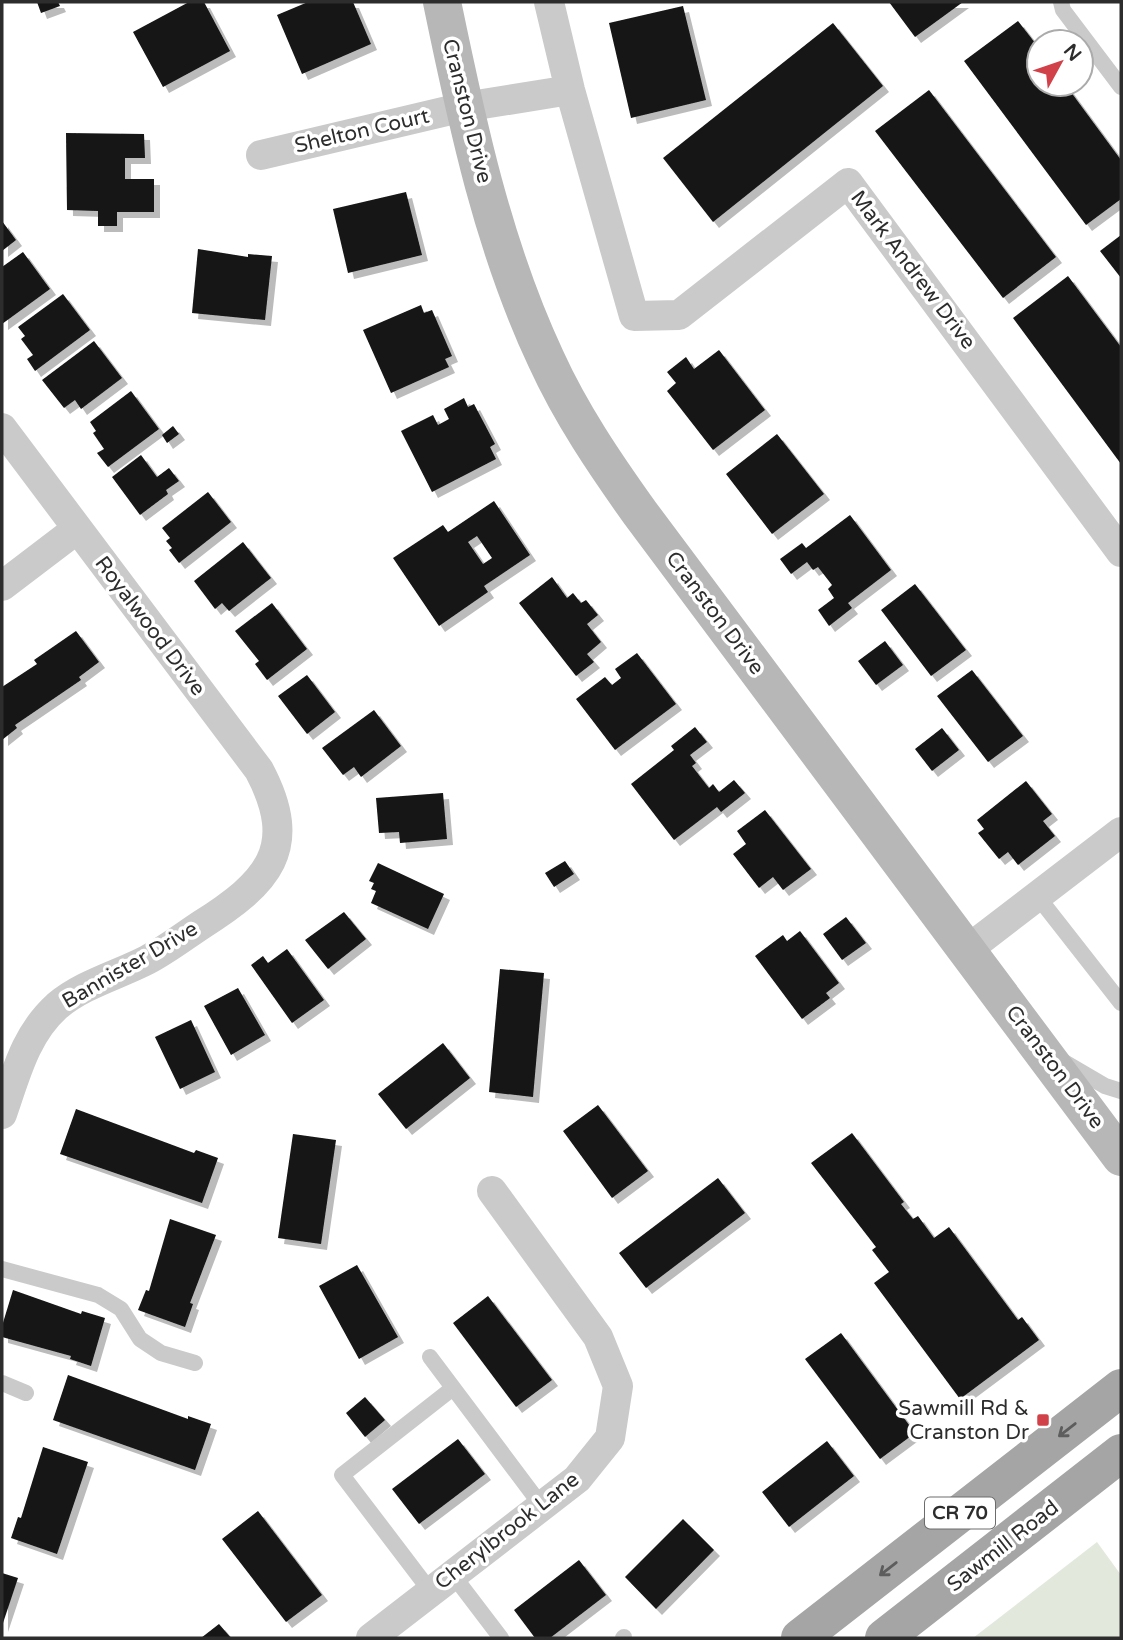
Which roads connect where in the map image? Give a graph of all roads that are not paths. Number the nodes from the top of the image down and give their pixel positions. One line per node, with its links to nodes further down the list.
1 (442, 2): 6 (street, Cranston Drive)
2 (549, 2): 5 (street, Mark Andrew Drive)
3 (1061, 2): 4 (lane)
4 (1121, 87)
5 (570, 90): 6 (street); 10 (street, Mark Andrew Drive)
6 (464, 107): 7 (street, Shelton Court); 15 (street, Cranston Drive)
7 (261, 155)
8 (2, 428): 9 (street, Royalwood Drive)
9 (78, 529): 11 (street); 13 (street, Royalwood Drive)
10 (1121, 552)
11 (2, 586)
12 (1121, 832): 14 (street)
13 (278, 833): 19 (street, Bannister Drive)
14 (1038, 897): 15 (street); 16 (lane)
15 (967, 950): 17 (street, Cranston Drive)
16 (1121, 1003)
17 (1032, 1036): 18 (lane); 20 (street, Cranston Drive)
18 (1121, 1091)
19 (2, 1114)
20 (1121, 1157)
21 (492, 1191): 30 (street, Cherylbrook Lane)
22 (2, 1269): 24 (lane)
23 (430, 1357): 26 (lane)
24 (195, 1363)
25 (2, 1383): 28 (lane)
26 (453, 1388): 30 (lane); 31 (lane)
27 (1121, 1388): 34 (main road, CR 70, one-way to 34)
28 (26, 1393)
29 (1121, 1453): 35 (main road, Sawmill Road / CR 70)
30 (541, 1505): 31 (street, Cherylbrook Lane)
31 (442, 1583): 32 (street, Cherylbrook Lane); 33 (lane)
32 (371, 1638)
33 (501, 1638)
34 (800, 1638)
35 (884, 1638)

